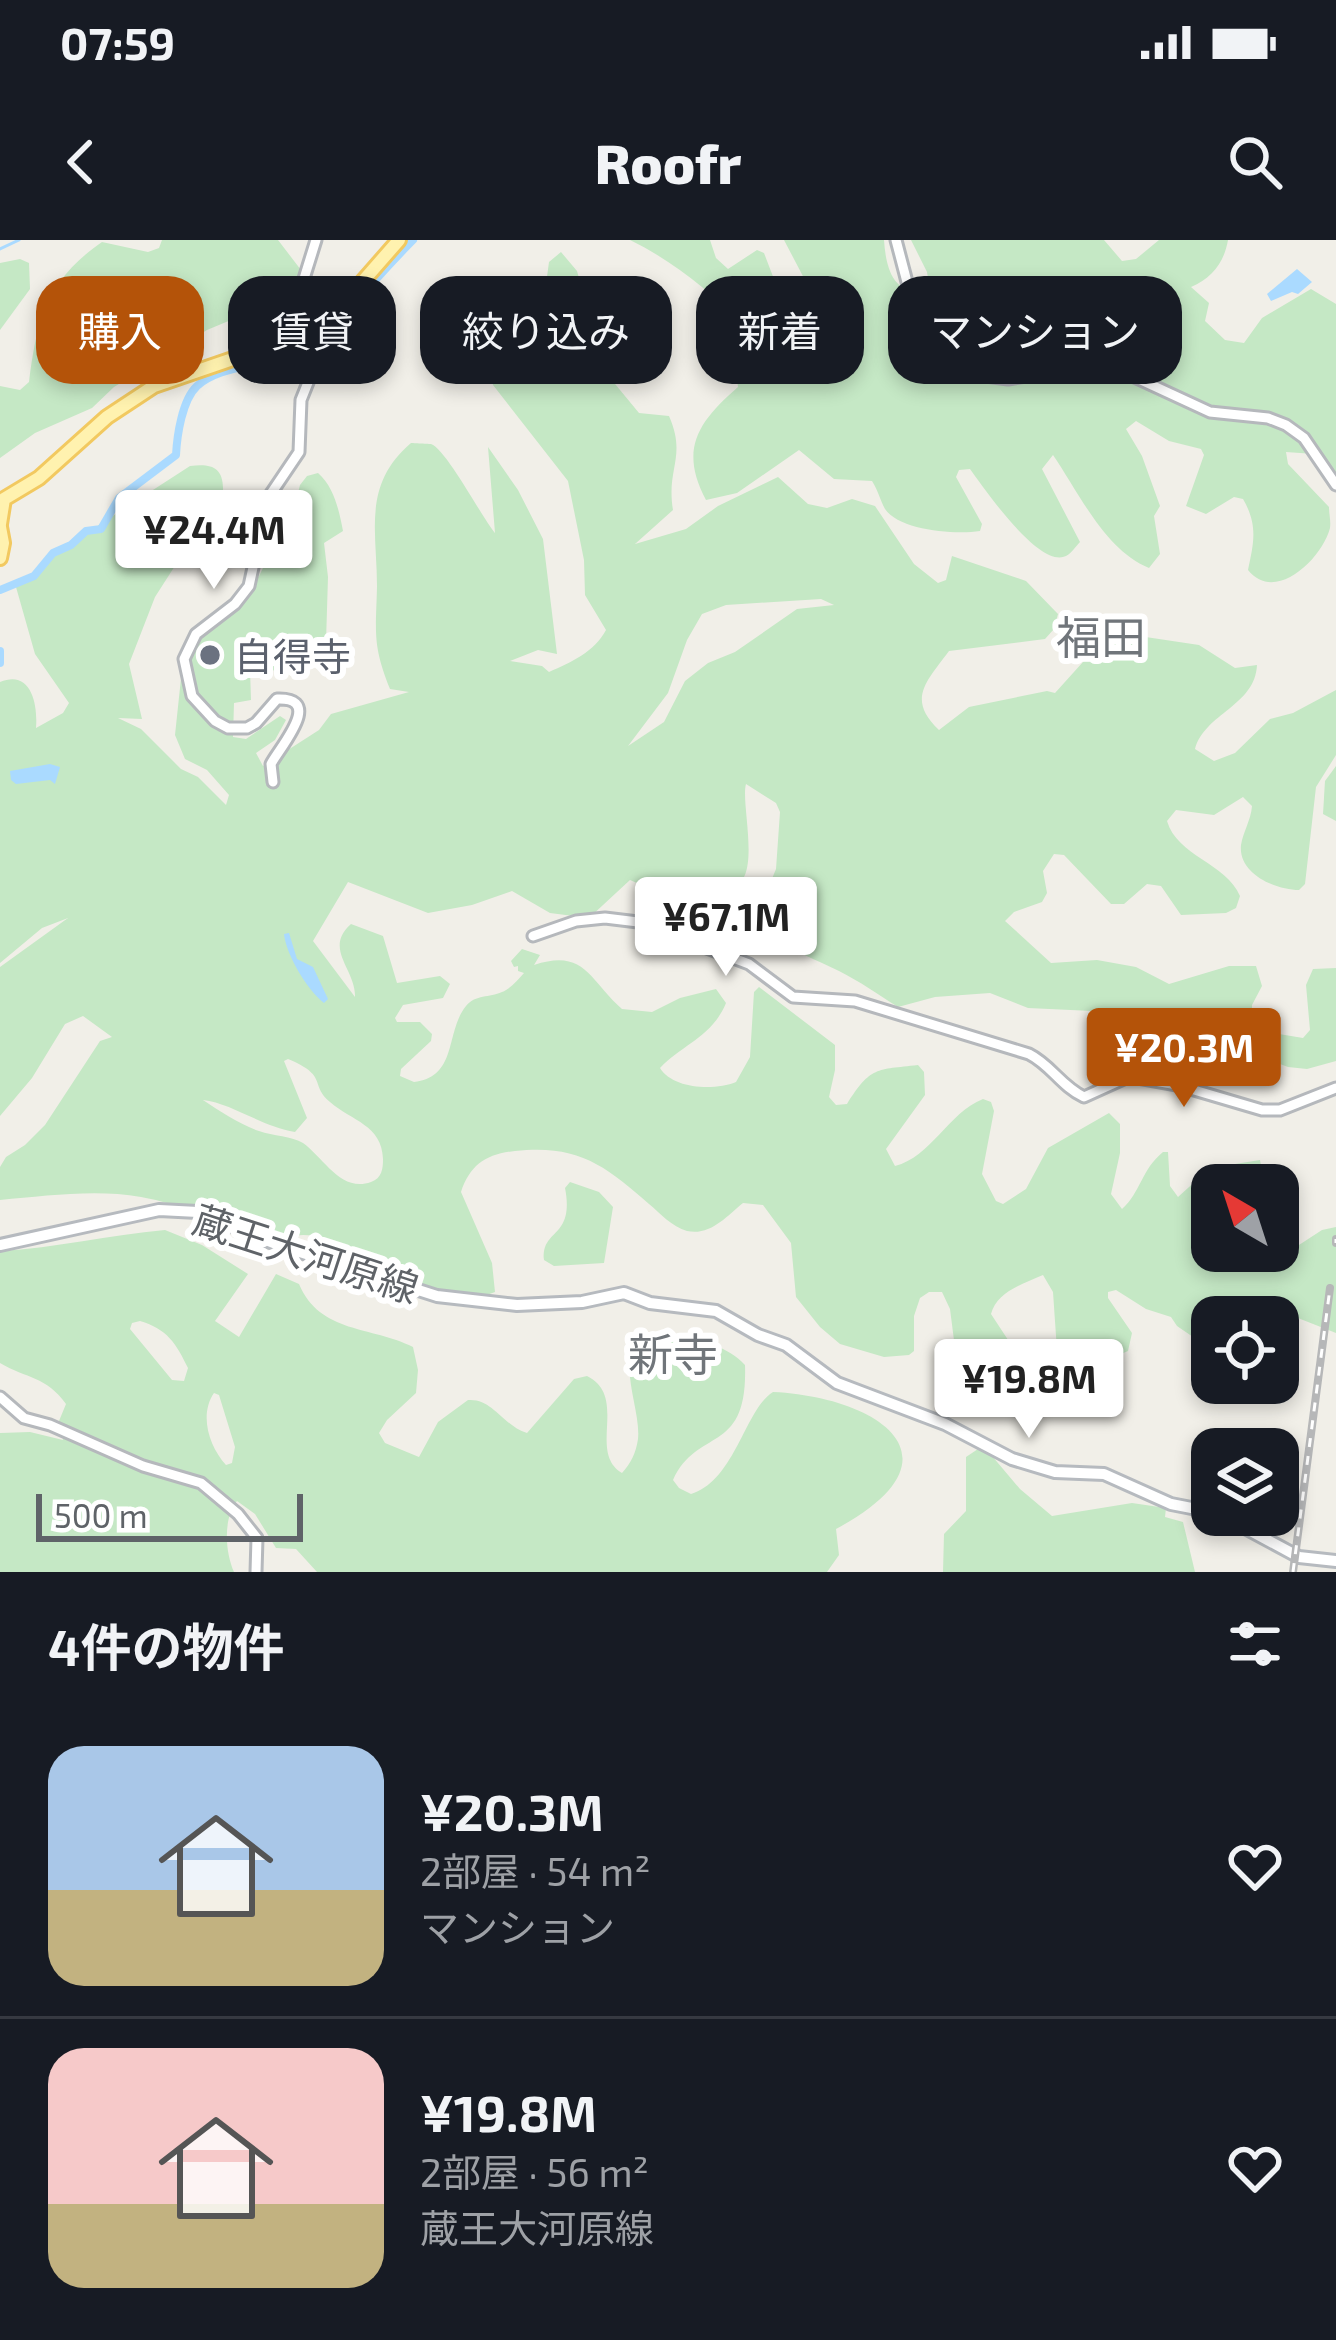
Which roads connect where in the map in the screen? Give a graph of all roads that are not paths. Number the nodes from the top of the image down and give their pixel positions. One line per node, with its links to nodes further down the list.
1 (316, 240): 4 (street)
2 (399, 240): 5 (main road)
3 (896, 240): 8 (street)
4 (305, 276)
5 (368, 276)
6 (228, 360): 9 (main road)
7 (308, 384): 11 (street)
8 (1336, 485)
9 (0, 525): 10 (main road)
10 (0, 558)
11 (273, 782)
12 (533, 936): 13 (street)
13 (1336, 1088)
14 (0, 1245): 16 (main road, 蔵王大河原線)
15 (0, 1397): 19 (street)
16 (1191, 1508)
17 (1259, 1536): 18 (main road)
18 (1336, 1561)
19 (256, 1572)

